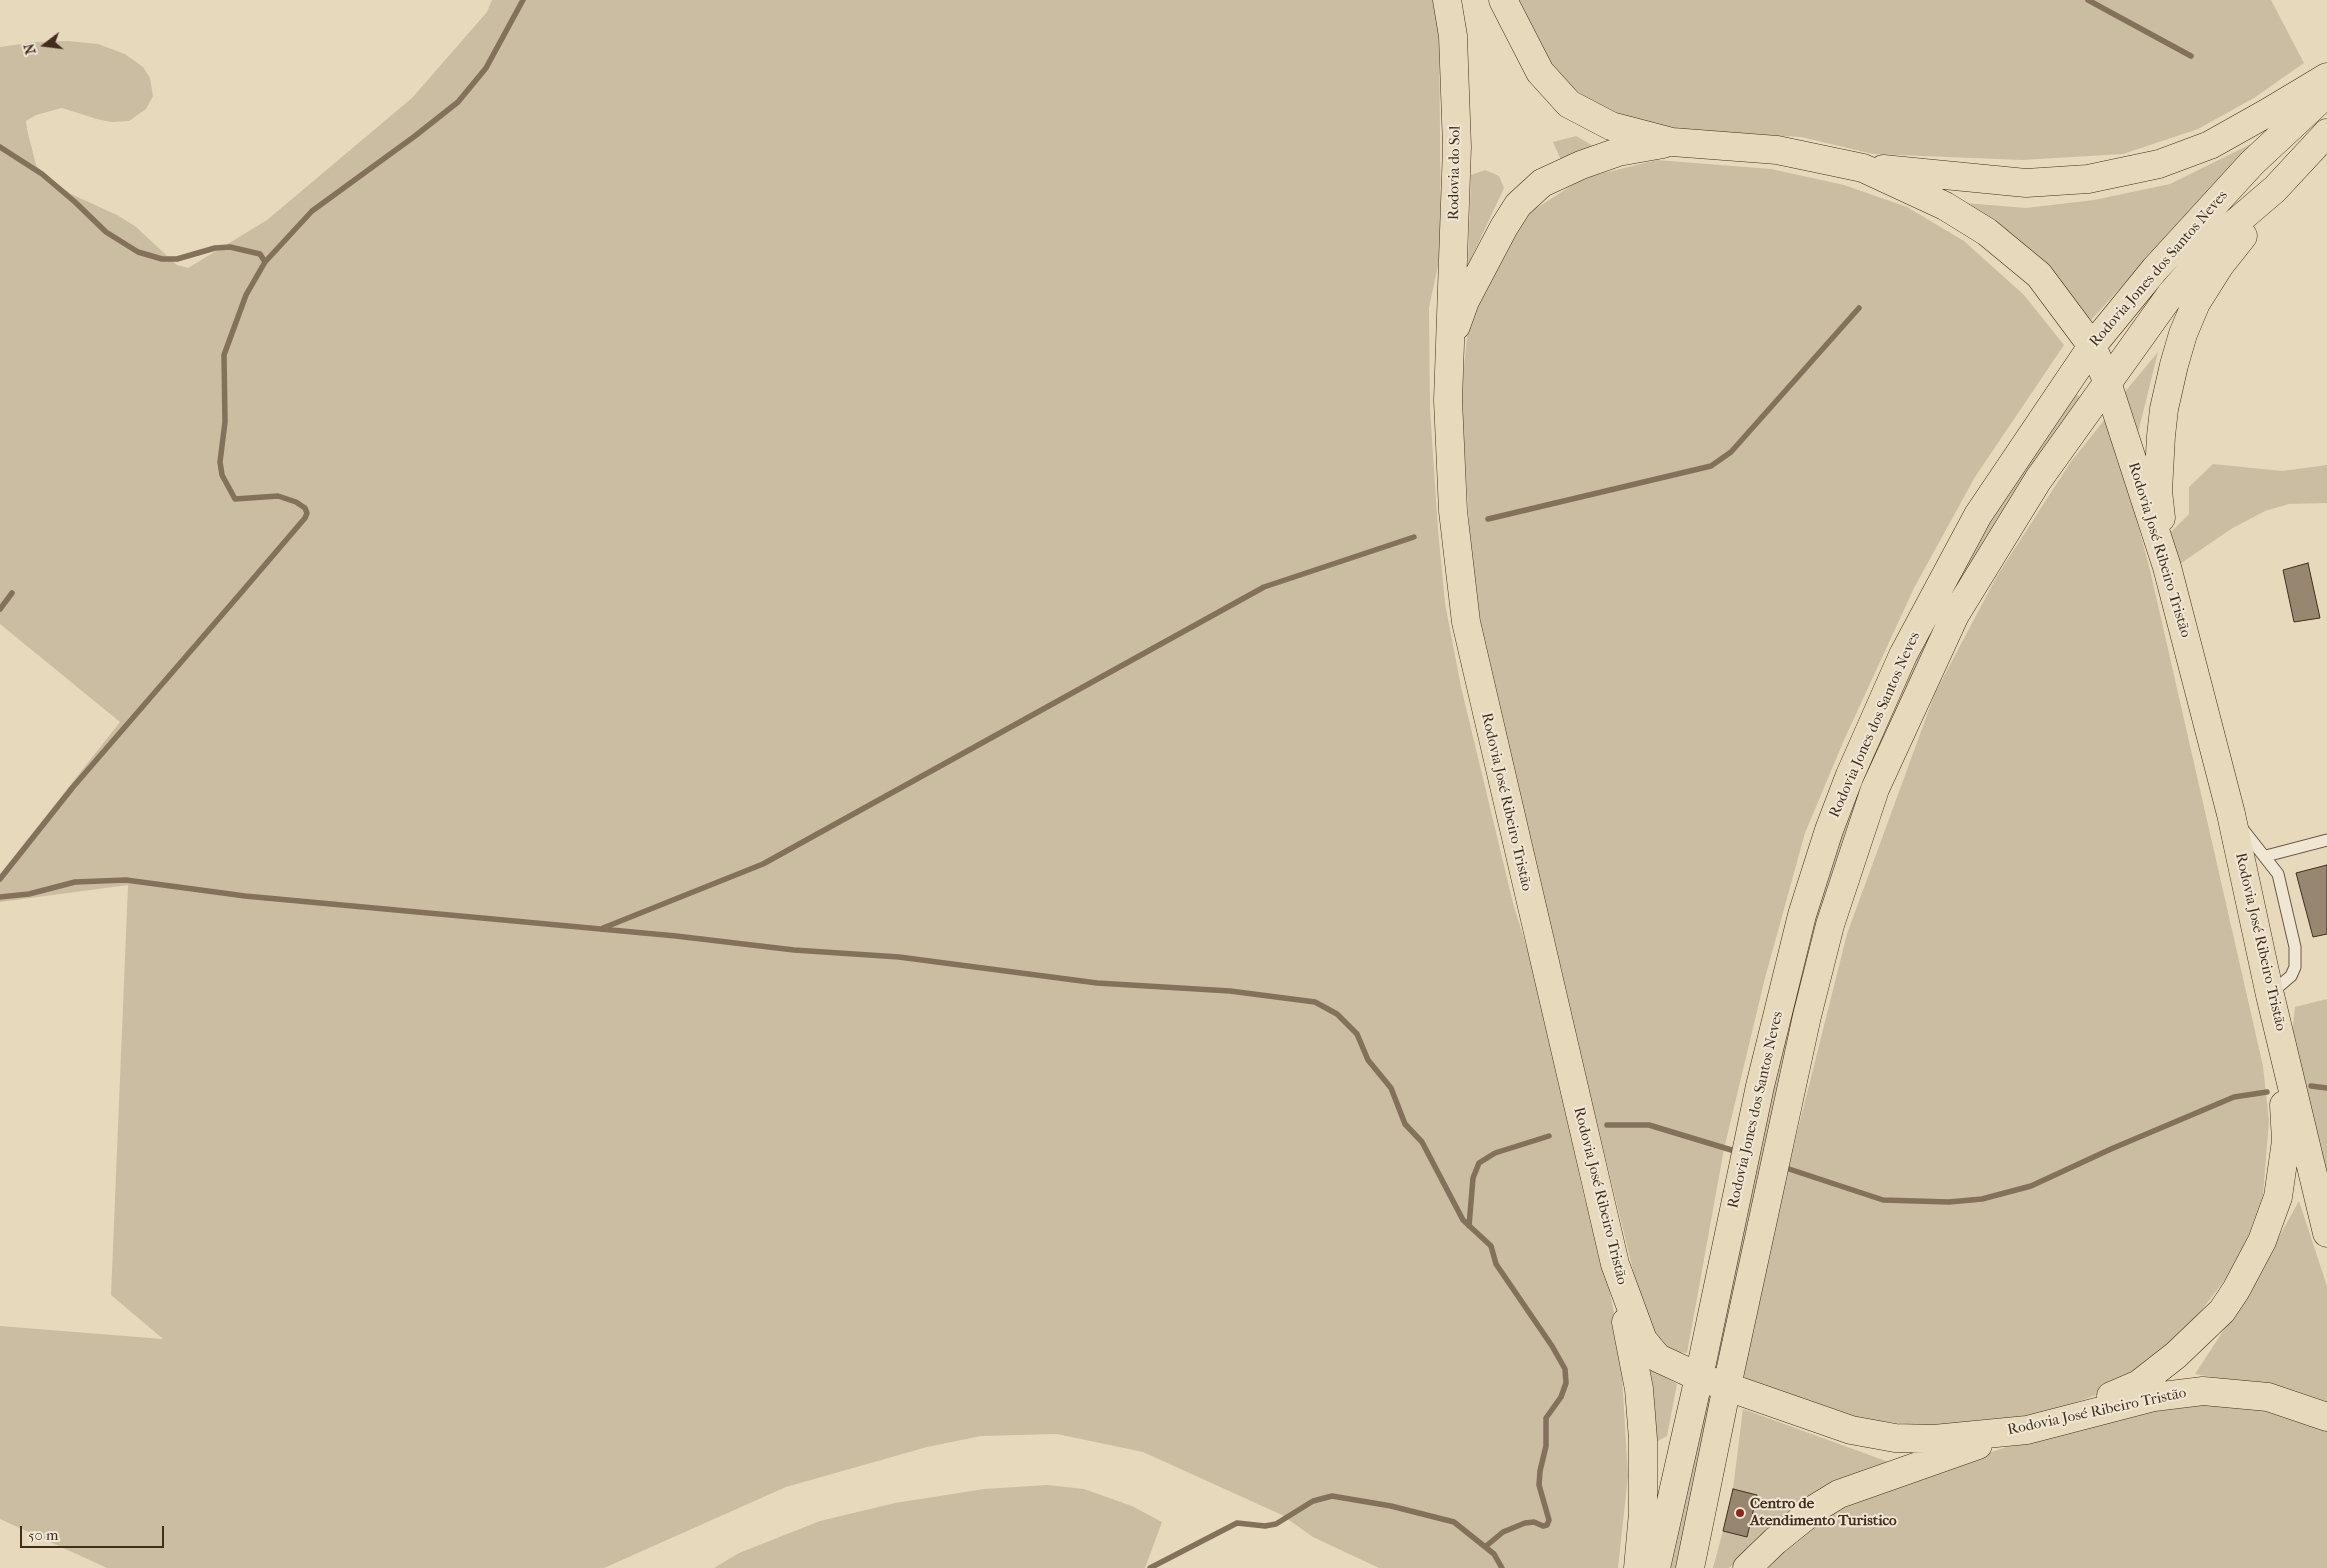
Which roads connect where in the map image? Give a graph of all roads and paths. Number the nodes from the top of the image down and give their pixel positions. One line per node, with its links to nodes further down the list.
1 (1448, 0): 10 (main road, Rodovia do Sol)
2 (1503, 0): 6 (main road)
3 (2327, 77): 7 (main road)
4 (2327, 93): 9 (main road, Rodovia Jones dos Santos Neves)
5 (2327, 133): 8 (main road, Rodovia Jones dos Santos Neves)
6 (1672, 142): 7 (main road, Rodovia José Ribeiro Tristão); 10 (main road)
7 (1863, 168): 9 (main road, Rodovia José Ribeiro Tristão)
8 (2275, 189): 11 (main road, Rodovia Jones dos Santos Neves); 12 (main road)
9 (2092, 346): 11 (main road, Rodovia José Ribeiro Tristão); 19 (main road, Rodovia Jones dos Santos Neves)
10 (1450, 347): 18 (main road, Rodovia José Ribeiro Tristão)
11 (2107, 383): 12 (main road, Rodovia José Ribeiro Tristão); 20 (main road, Rodovia Jones dos Santos Neves)
12 (2167, 566): 13 (main road, Rodovia José Ribeiro Tristão)
13 (2230, 814): 15 (lane); 16 (main road, Rodovia José Ribeiro Tristão)
14 (2327, 840): 15 (lane)
15 (2266, 856): 16 (lane)
16 (2270, 995): 17 (main road, Rodovia José Ribeiro Tristão); 22 (main road)
17 (2327, 1233)
18 (1614, 1264): 19 (main road, Rodovia José Ribeiro Tristão); 23 (main road)
19 (1699, 1377): 20 (main road, Rodovia José Ribeiro Tristão); 24 (main road, Rodovia Jones dos Santos Neves)
20 (1726, 1386): 22 (main road, Rodovia José Ribeiro Tristão); 25 (main road, Rodovia Jones dos Santos Neves)
21 (2327, 1417): 22 (main road, Rodovia José Ribeiro Tristão)
22 (2039, 1426): 26 (main road)
23 (1638, 1568)
24 (1656, 1568)
25 (1690, 1568)
26 (1747, 1568)

